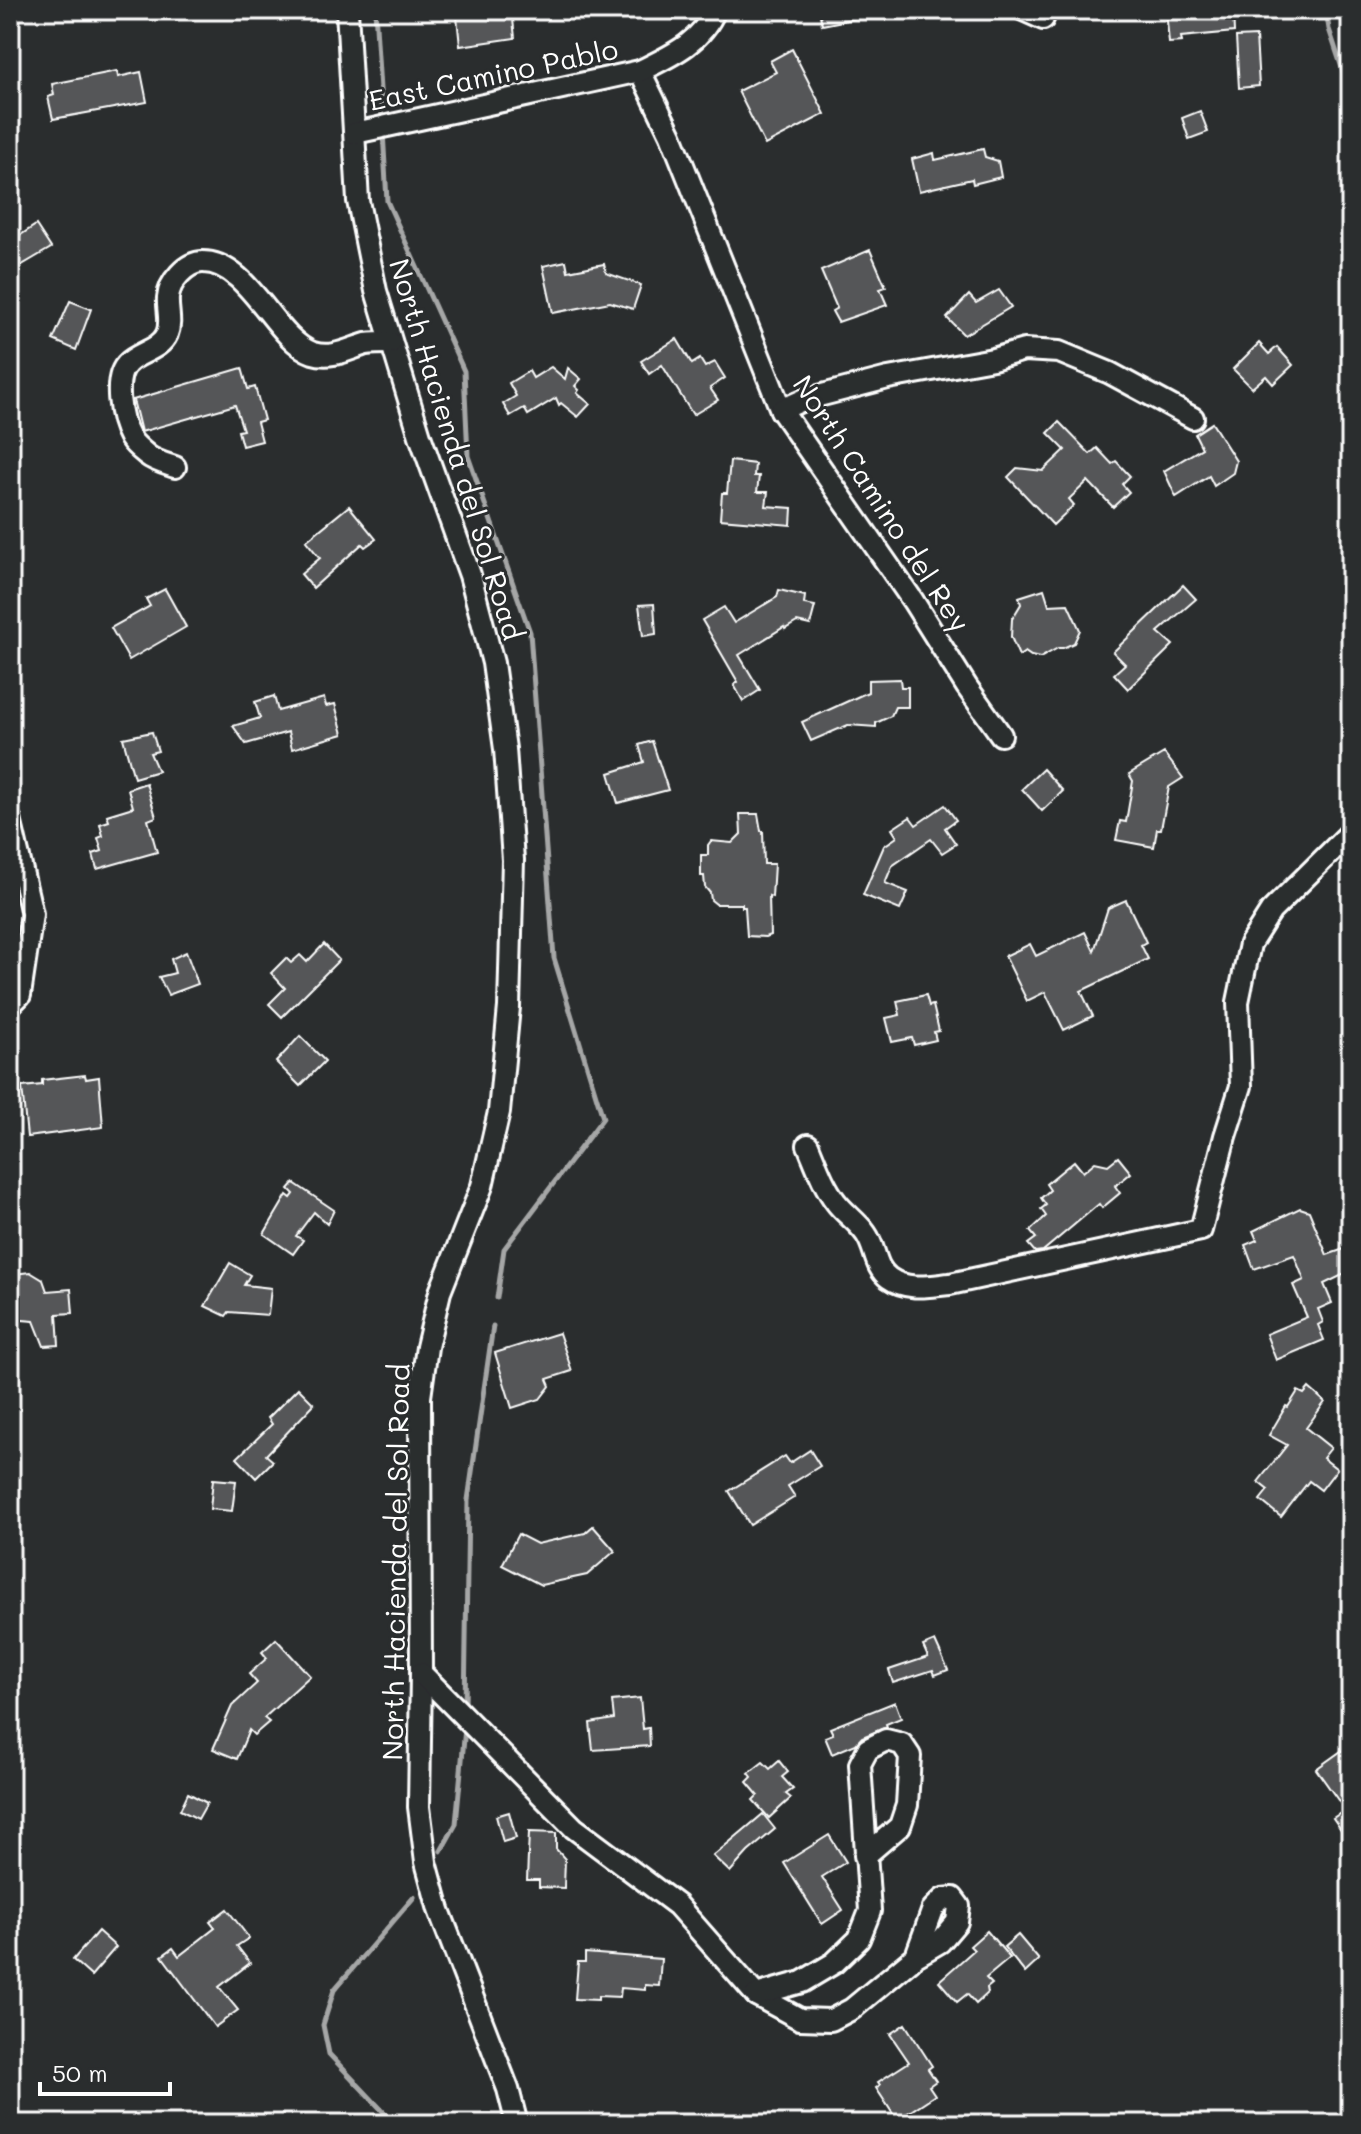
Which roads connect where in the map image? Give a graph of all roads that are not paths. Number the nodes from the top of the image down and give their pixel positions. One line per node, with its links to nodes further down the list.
1 (347, 10): 6 (street, North Hacienda del Sol Road)
2 (715, 10): 5 (street, East Camino Pablo)
3 (1023, 10): 4 (street)
4 (1043, 19)
5 (640, 71): 6 (street, East Camino Pablo); 8 (street, North Camino del Rey)
6 (355, 133): 7 (street, North Hacienda del Sol Road)
7 (391, 343): 10 (street); 16 (street, North Hacienda del Sol Road)
8 (781, 410): 9 (street); 11 (street, North Camino del Rey)
9 (1193, 418)
10 (175, 467)
11 (1001, 735)
12 (10, 819): 14 (street)
13 (1351, 832): 15 (street)
14 (10, 1005)
15 (808, 1145)
16 (421, 1673): 19 (street); 20 (street, North Hacienda del Sol Road)
17 (865, 1856): 17 (street); 19 (street)
18 (916, 1956): 19 (street)
19 (756, 1995)
20 (517, 2124)

